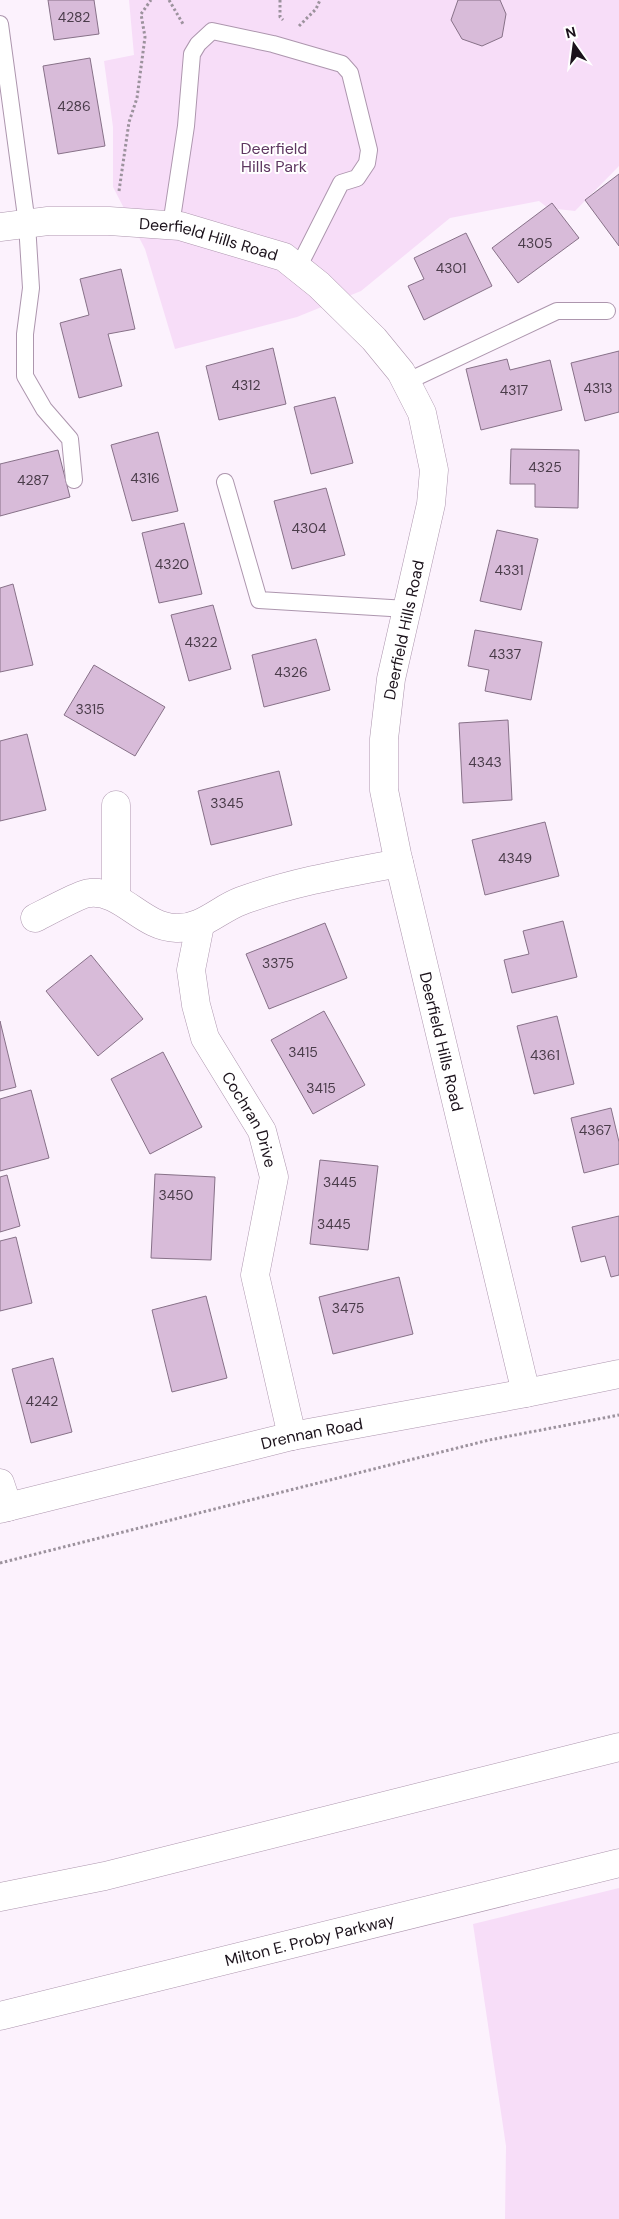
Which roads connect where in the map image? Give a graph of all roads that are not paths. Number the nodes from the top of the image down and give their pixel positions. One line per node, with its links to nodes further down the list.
1 (0, 24): 2 (lane)
2 (27, 224): 3 (main road, Deerfield Hills Road); 4 (main road, Deerfield Hills Road); 8 (lane)
3 (171, 225): 5 (main road, Deerfield Hills Road); 5 (lane)
4 (0, 227)
5 (298, 268): 7 (main road, Deerfield Hills Road)
6 (607, 311): 7 (lane)
7 (406, 382): 10 (main road, Deerfield Hills Road)
8 (74, 480)
9 (225, 482): 10 (lane)
10 (407, 609): 12 (main road, Deerfield Hills Road)
11 (116, 805): 13 (main road)
12 (399, 863): 15 (main road); 17 (main road, Deerfield Hills Road)
13 (116, 898): 14 (main road); 15 (main road)
14 (35, 918)
15 (200, 925): 18 (main road, Cochran Drive)
16 (619, 1374): 17 (main road, Drennan Road)
17 (526, 1393): 18 (main road, Drennan Road)
18 (292, 1436): 19 (main road, Drennan Road)
19 (3, 1500)
20 (619, 1747): 22 (main road)
21 (619, 1863): 23 (main road, Milton E. Proby Parkway)
22 (0, 1897)
23 (0, 2016)

